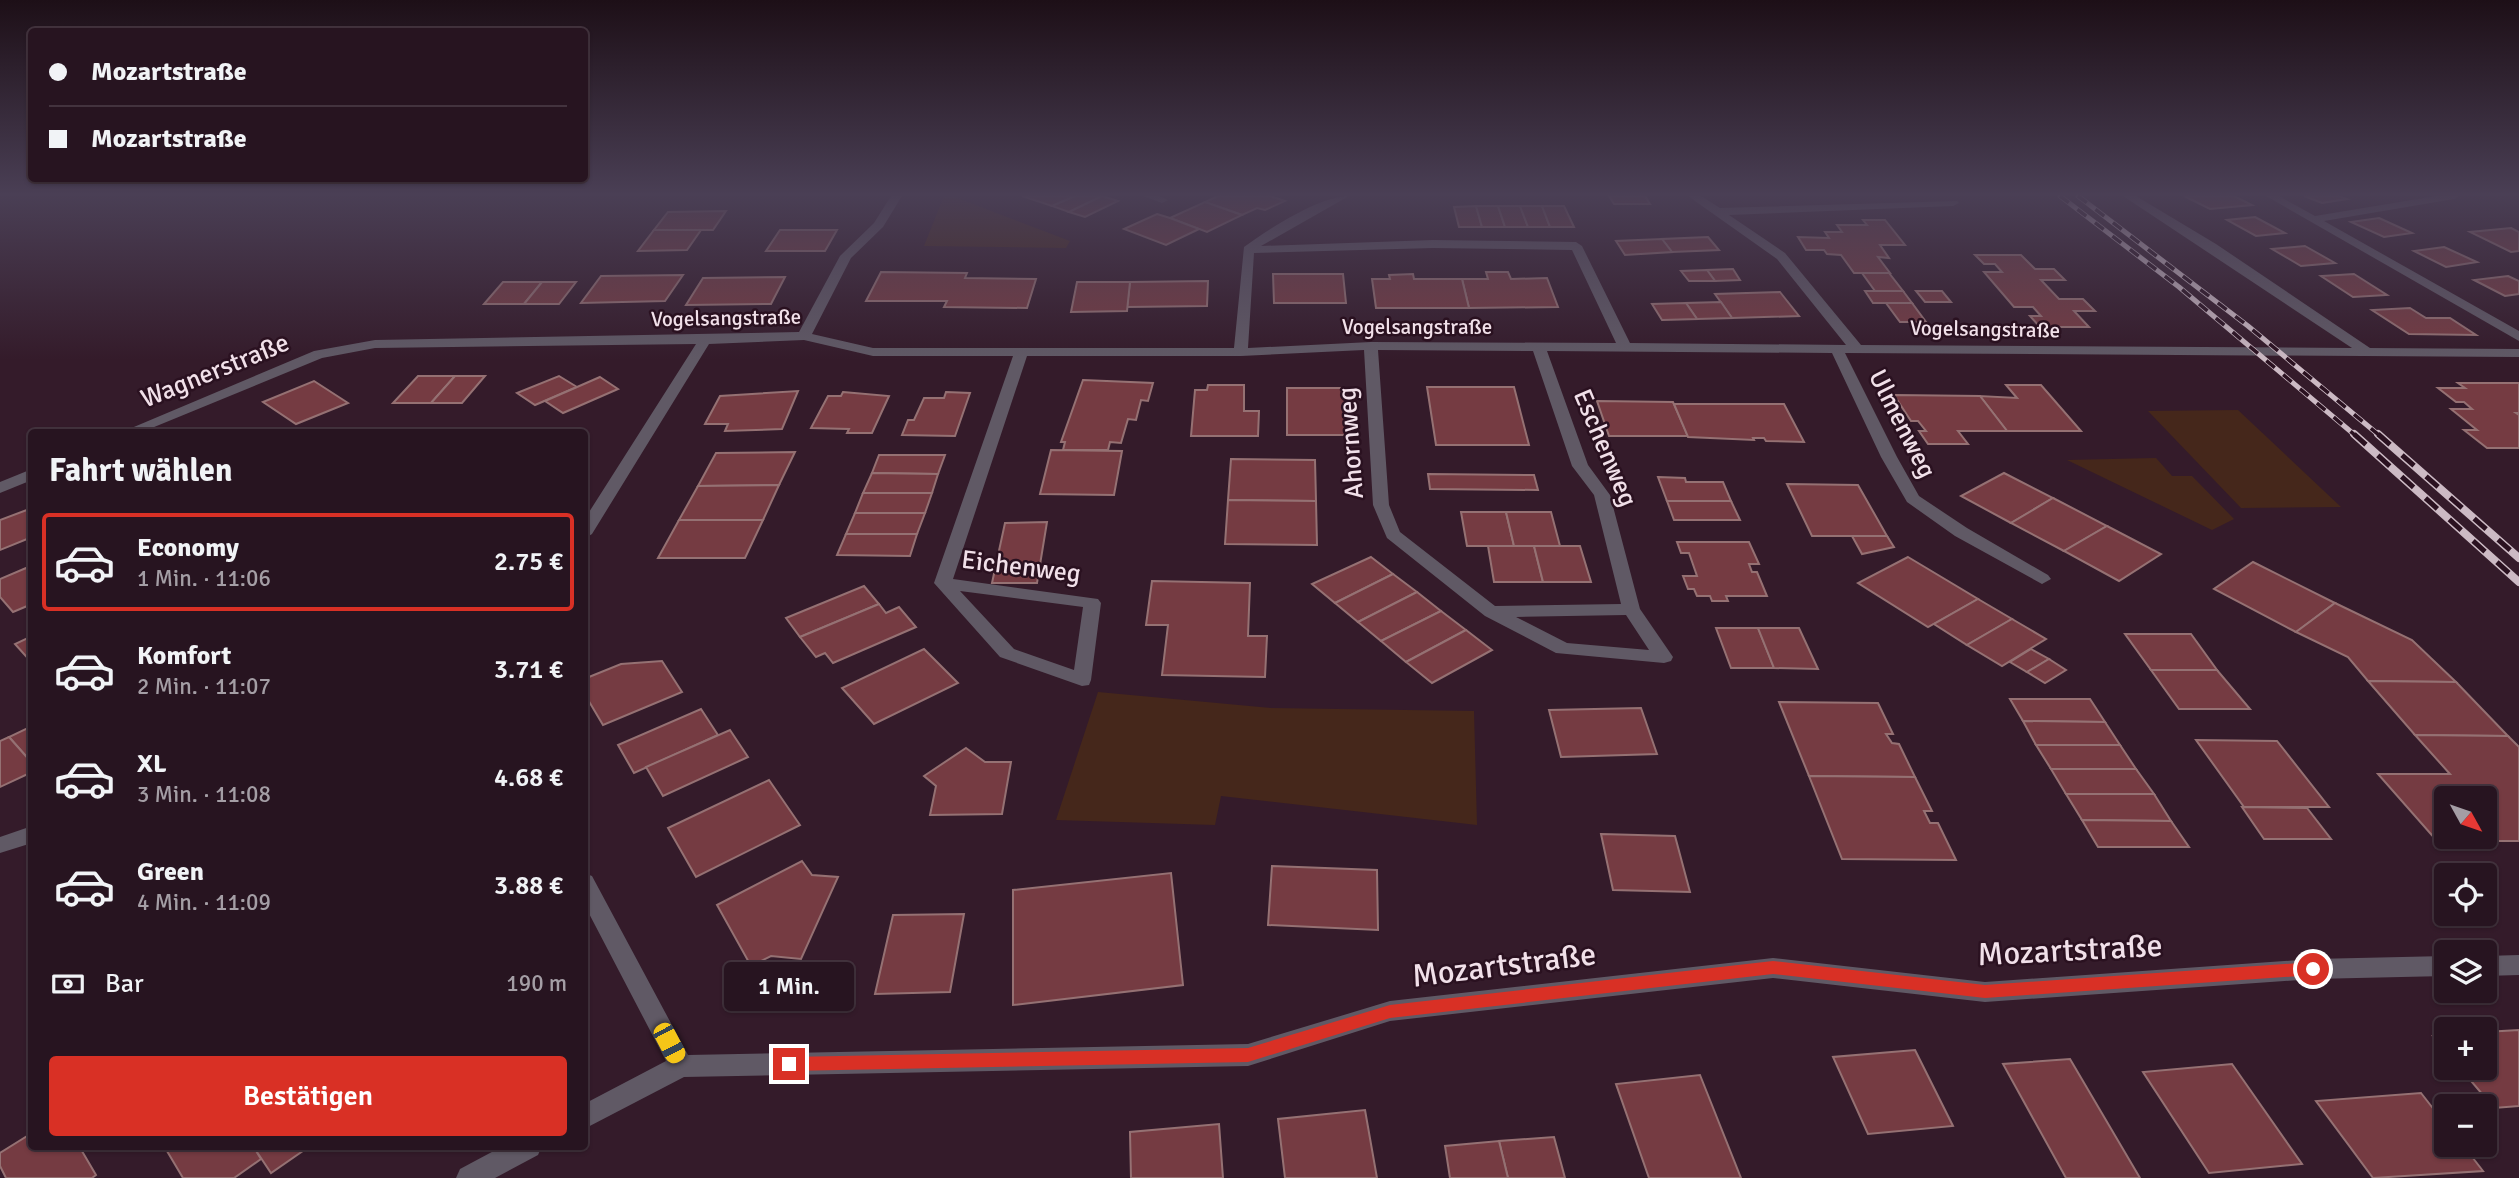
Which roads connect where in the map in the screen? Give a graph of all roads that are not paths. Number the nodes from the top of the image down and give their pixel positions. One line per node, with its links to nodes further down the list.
1 (1248, 250): 15 (street)
2 (851, 251): 7 (street)
3 (1578, 251): 14 (street)
4 (1773, 251): 13 (street)
5 (2218, 251): 19 (street)
6 (2370, 251): 8 (street)
7 (804, 336): 9 (street, Vogelsangstraße); 16 (street, Vogelsangstraße)
8 (2519, 337)
9 (705, 340): 18 (street, Vogelsangstraße); 23 (street)
10 (1371, 346): 11 (street, Vogelsangstraße); 15 (street, Vogelsangstraße); 27 (street, Ahornweg)
11 (1539, 348): 14 (street, Vogelsangstraße); 26 (street, Eschenweg)
12 (1836, 348): 13 (street, Vogelsangstraße); 14 (street, Vogelsangstraße); 24 (street, Ulmenweg)
13 (1856, 348): 19 (street, Vogelsangstraße)
14 (1626, 349)
15 (1241, 352): 16 (street, Vogelsangstraße)
16 (1021, 353): 25 (street, Eichenweg)
17 (2519, 353): 19 (street, Vogelsangstraße)
18 (319, 354): 20 (street, Wagnerstraße)
19 (2370, 354)
20 (137, 429)
21 (28, 476): 22 (street)
22 (0, 488)
23 (588, 528)
24 (2042, 579)
25 (943, 583): 25 (street, Eichenweg)
26 (1632, 609): 27 (street); 27 (street, Ahornweg)
27 (1491, 612)
28 (28, 835): 29 (street)
29 (0, 845)
30 (588, 890): 34 (street)
31 (2519, 965): 32 (street)
32 (2497, 966)
33 (2434, 967): 34 (street, Mozartstraße)
34 (681, 1066): 35 (street, Mozartstraße)
35 (588, 1115)
36 (522, 1150): 37 (street)
37 (469, 1178)

